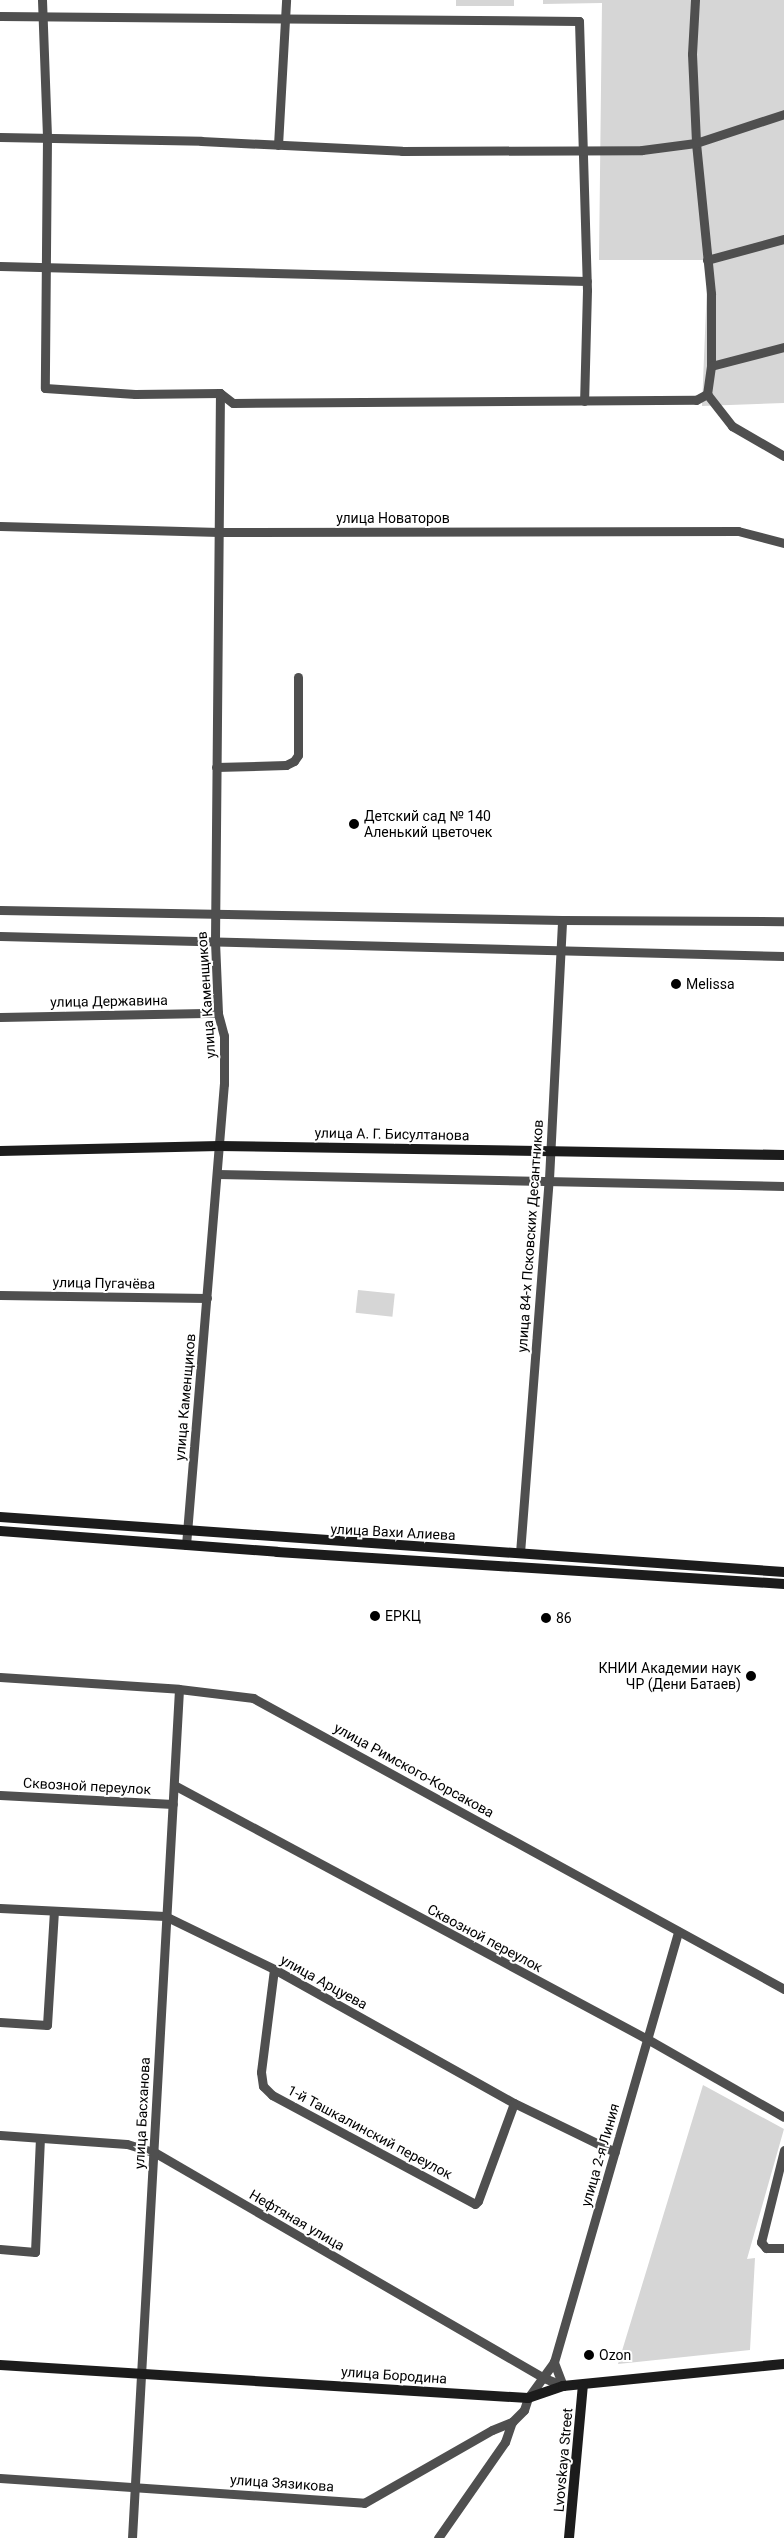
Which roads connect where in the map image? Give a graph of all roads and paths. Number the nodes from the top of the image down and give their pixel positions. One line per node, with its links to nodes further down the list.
1 (42, 0): 5 (street)
2 (286, 0): 6 (street)
3 (695, 0): 10 (street)
4 (0, 16): 5 (street)
5 (42, 16): 6 (street); 9 (street)
6 (286, 20): 11 (street); 12 (street)
7 (784, 114): 10 (street)
8 (0, 137): 9 (street)
9 (47, 137): 11 (street); 16 (street)
10 (696, 143): 12 (street); 14 (street)
11 (278, 145): 12 (street)
12 (583, 150): 17 (street)
13 (784, 239): 14 (street)
14 (707, 260): 19 (street)
15 (0, 266): 16 (street)
16 (46, 268): 17 (street); 20 (street)
17 (587, 281): 22 (street)
18 (784, 347): 19 (street)
19 (711, 366): 21 (street)
20 (220, 393): 22 (street); 25 (street, улица Каменщиков)
21 (707, 394): 22 (street); 23 (street)
22 (584, 401)
23 (784, 456)
24 (0, 526): 25 (street, улица Новаторов)
25 (219, 532): 26 (street, улица Новаторов); 28 (street, улица Каменщиков)
26 (784, 543)
27 (298, 677): 28 (street)
28 (216, 767): 30 (street, улица Каменщиков)
29 (0, 910): 30 (street)
30 (215, 914): 31 (street); 34 (street, улица Каменщиков)
31 (562, 920): 32 (street); 35 (street, улица 84-х Псковских Десантников)
32 (784, 921)
33 (0, 936): 34 (street)
34 (214, 941): 35 (street); 37 (street, улица Каменщиков)
35 (560, 949): 36 (street); 40 (street, улица 84-х Псковских Десантников)
36 (784, 956)
37 (218, 1013): 38 (street, улица Державина); 39 (street, улица Каменщиков)
38 (0, 1017)
39 (219, 1146): 40 (street, улица А. Г. Бисултанова); 41 (street, улица А. Г. Бисултанова); 43 (street, улица Каменщиков)
40 (550, 1150): 42 (street, улица А. Г. Бисултанова); 44 (street, улица 84-х Псковских Десантников)
41 (0, 1151)
42 (784, 1155)
43 (217, 1174): 44 (street); 47 (street, улица Каменщиков)
44 (549, 1179): 45 (street); 52 (street, улица 84-х Псковских Десантников)
45 (784, 1186)
46 (0, 1295): 47 (street, улица Пугачёва)
47 (207, 1298): 50 (street, улица Каменщиков)
48 (0, 1517): 50 (street, улица Вахи Алиева)
49 (0, 1531): 51 (street, улица Вахи Алиева)
50 (188, 1532): 51 (street, улица Каменщиков); 52 (street, улица Вахи Алиева)
51 (186, 1545): 54 (street, улица Вахи Алиева)
52 (520, 1553): 53 (street, улица Вахи Алиева)
53 (784, 1572)
54 (784, 1584)
55 (0, 1677): 56 (street, улица Римского-Корсакова)
56 (179, 1689): 57 (street, улица Басханова); 63 (street, улица Римского-Корсакова)
57 (174, 1785): 59 (street, улица Басханова); 67 (street, Сквозной переулок)
58 (0, 1795): 59 (street, Сквозной переулок)
59 (172, 1804): 62 (street, улица Басханова)
60 (0, 1908): 61 (street, улица Арцуева)
61 (54, 1912): 62 (street, улица Арцуева); 66 (street)
62 (165, 1916): 64 (street, улица Арцуева); 73 (street, улица Басханова)
63 (678, 1931): 65 (street, улица Римского-Корсакова); 67 (street, улица 2-я Линия)
64 (274, 1969): 68 (street, улица Арцуева); 68 (street, 1-й Ташкалинский переулок)
65 (784, 1989)
66 (0, 2022)
67 (649, 2040): 69 (street, Сквозной переулок); 74 (street, улица 2-я Линия)
68 (514, 2103): 74 (street, улица Арцуева)
69 (784, 2117)
70 (0, 2135): 71 (street, Нефтяная улица)
71 (40, 2138): 73 (street, Нефтяная улица); 76 (street)
72 (784, 2150): 75 (street)
73 (154, 2152): 80 (street, улица Басханова); 81 (street, Нефтяная улица)
74 (615, 2152): 77 (street, улица 2-я Линия)
75 (784, 2248)
76 (0, 2249)
77 (554, 2362): 81 (street); 83 (street)
78 (784, 2364): 82 (street, улица Бородина)
79 (0, 2365): 80 (street, улица Бородина)
80 (138, 2372): 84 (street, улица Бородина); 87 (street, улица Басханова)
81 (542, 2377): 83 (street, Нефтяная улица); 84 (street)
82 (583, 2385): 83 (street, улица Бородина); 90 (street, Lvovskaya Street)
83 (563, 2386): 84 (street, улица Бородина)
84 (528, 2398): 85 (street)
85 (512, 2422): 87 (street, улица Зязикова); 89 (street)
86 (0, 2478): 87 (street, улица Зязикова)
87 (136, 2487): 88 (street, улица Басханова)
88 (132, 2538)
89 (438, 2538)
90 (570, 2538)

